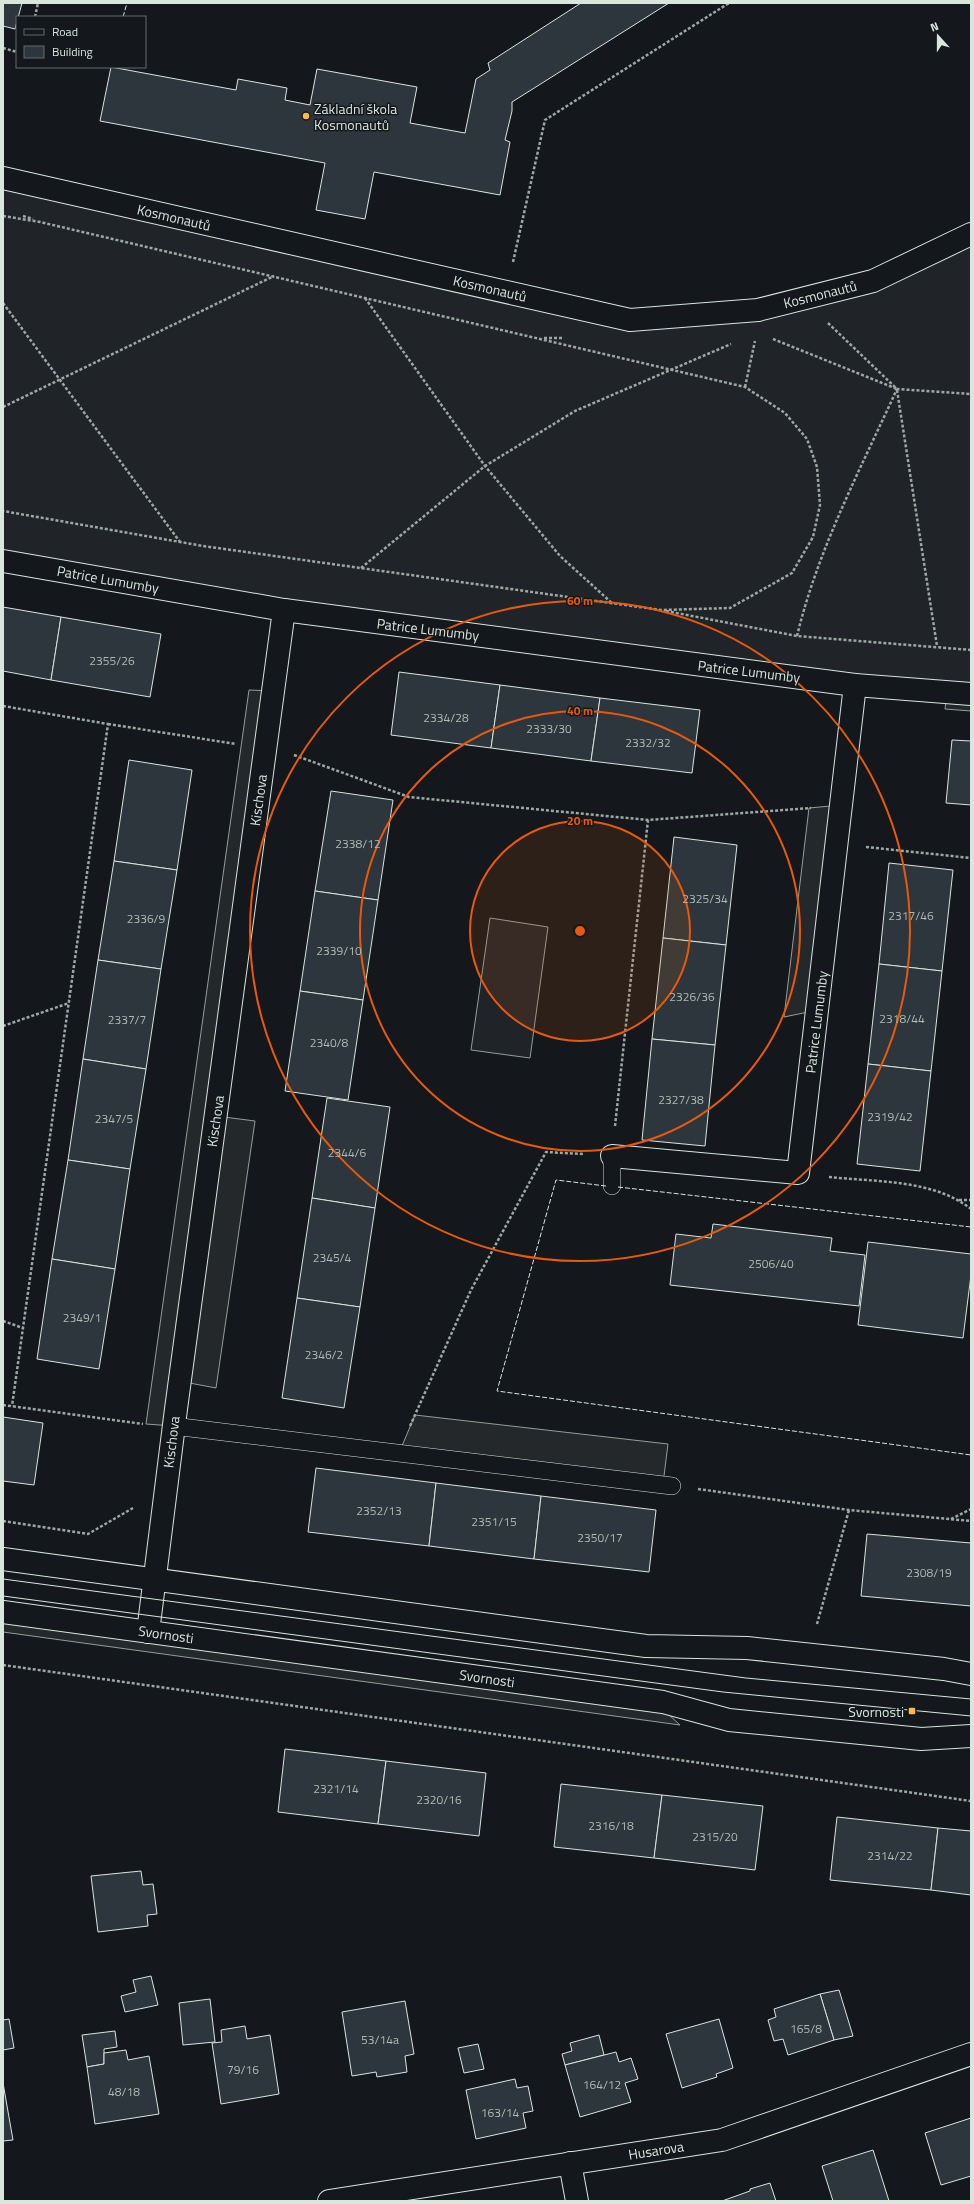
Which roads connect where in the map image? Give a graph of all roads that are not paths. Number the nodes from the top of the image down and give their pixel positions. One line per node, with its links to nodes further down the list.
1 (3, 178): 2 (street, Kosmonautů)
2 (971, 234)
3 (3, 561): 4 (street, Patrice Lumumby)
4 (284, 610): 5 (street, Patrice Lumumby); 9 (street, Kischova)
5 (855, 685): 6 (street, Patrice Lumumby); 7 (street, Patrice Lumumby)
6 (971, 694)
7 (612, 1156): 8 (lane)
8 (612, 1186)
9 (173, 1426): 10 (lane); 12 (street, Kischova)
10 (672, 1486)
11 (3, 1559): 12 (street)
12 (154, 1580): 14 (street, Kischova); 15 (street)
13 (3, 1612): 14 (street, Svornosti)
14 (148, 1632): 16 (street, Svornosti)
15 (971, 1674)
16 (971, 1736)
17 (971, 2054): 18 (street, Husarova)
18 (570, 2163): 19 (street, Husarova); 20 (street)
19 (329, 2201)
20 (577, 2201)

